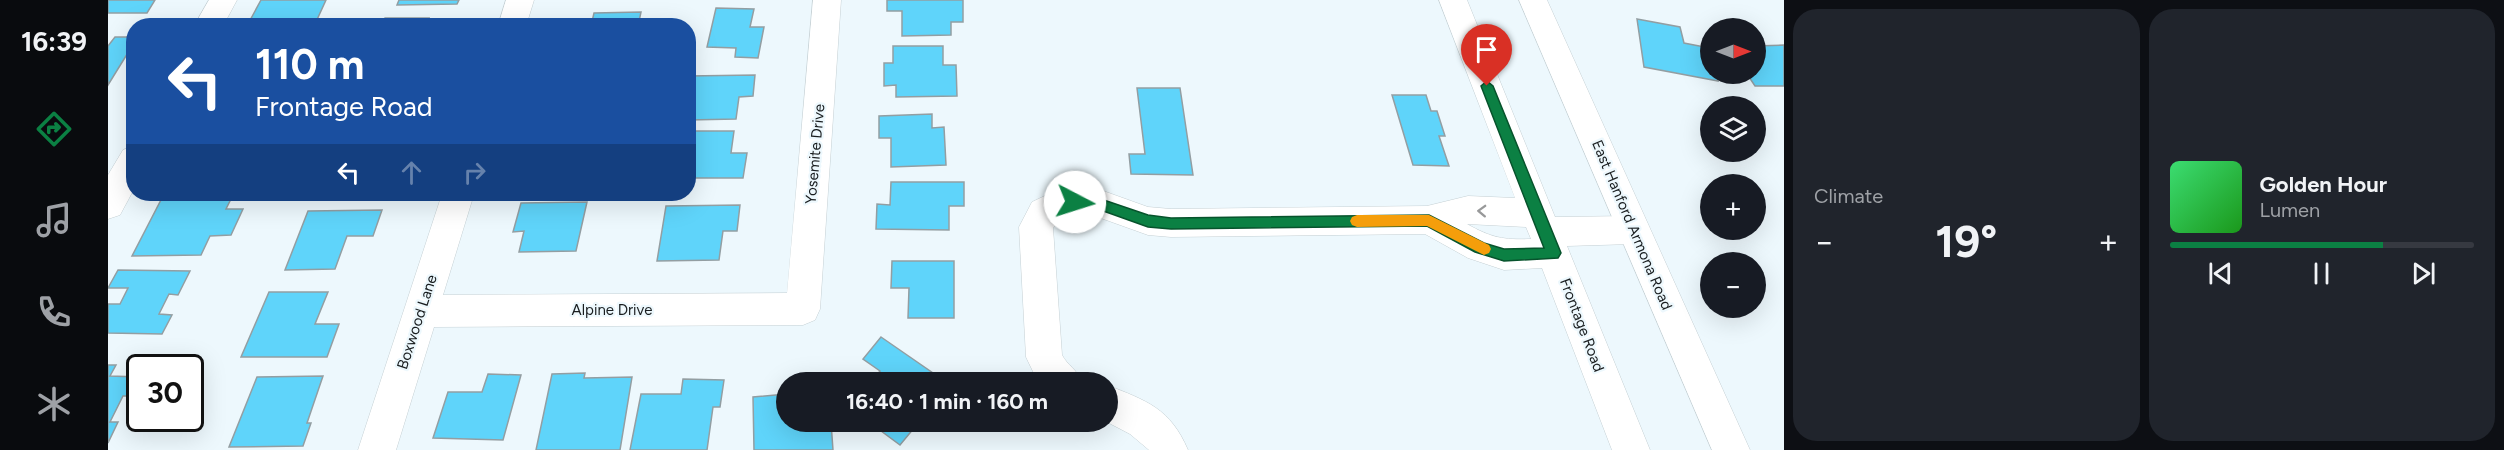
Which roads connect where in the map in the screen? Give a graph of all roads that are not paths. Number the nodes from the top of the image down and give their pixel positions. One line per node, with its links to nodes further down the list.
1 (223, 0): 6 (street)
2 (520, 0): 7 (street)
3 (827, 0): 15 (street, Yosemite Drive)
4 (1453, 0): 14 (street, Frontage Road)
5 (1533, 0): 13 (street, East Hanford Armona Road)
6 (213, 18)
7 (514, 18)
8 (126, 147): 9 (street)
9 (108, 148)
10 (126, 173): 12 (street)
11 (456, 201): 16 (street, Boxwood Lane)
12 (108, 205)
13 (1632, 230): 14 (street); 22 (street, East Hanford Armona Road)
14 (1545, 233): 17 (street); 21 (street, Frontage Road)
15 (803, 309): 16 (street, Alpine Drive)
16 (420, 311): 19 (street, Boxwood Lane)
17 (1052, 372)
18 (1118, 408): 20 (street)
19 (377, 450)
20 (1169, 450)
21 (1631, 450)
22 (1731, 450)

